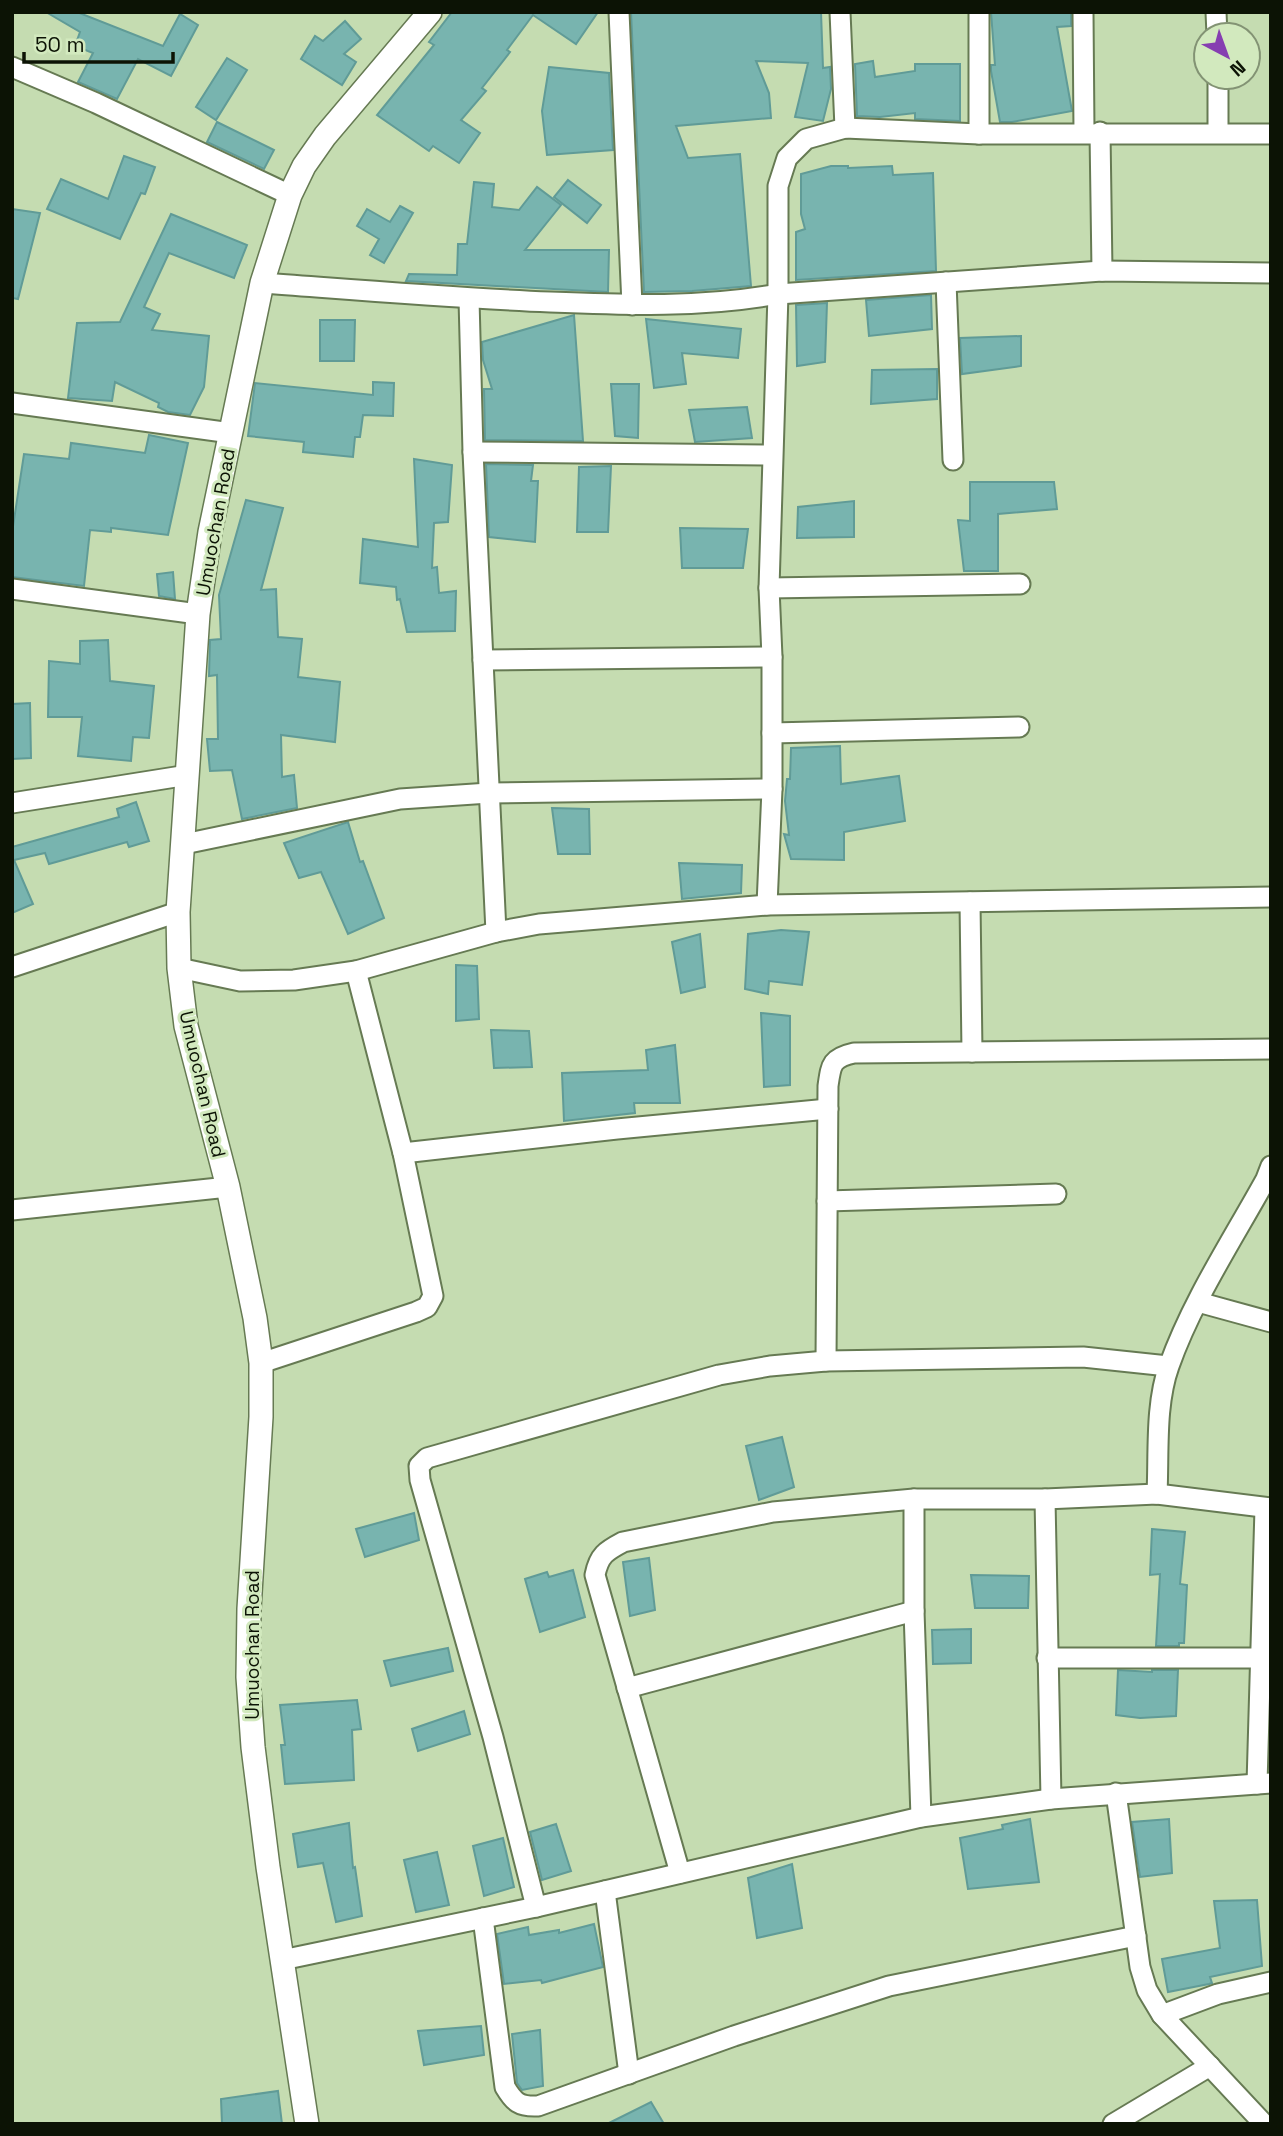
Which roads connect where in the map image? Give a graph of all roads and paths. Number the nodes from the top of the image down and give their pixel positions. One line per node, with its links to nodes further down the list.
1 (430, 12): 13 (street, Umuochan Road)
2 (619, 12): 20 (street)
3 (839, 12): 8 (street)
4 (979, 12): 11 (street)
5 (1083, 12): 9 (street)
6 (12, 67): 13 (street)
7 (1218, 91): 10 (street)
8 (845, 128): 11 (street); 18 (street)
9 (1092, 132): 10 (street); 11 (street); 14 (street)
10 (1219, 133): 12 (street)
11 (979, 134)
12 (1271, 134)
13 (290, 195): 17 (street, Umuochan Road)
14 (1102, 271): 15 (street); 16 (street)
15 (1271, 273)
16 (946, 282): 18 (street); 25 (street)
17 (262, 284): 19 (street); 22 (street, Umuochan Road)
18 (778, 294): 20 (street); 24 (street)
19 (469, 299): 20 (street); 23 (street)
20 (632, 305)
21 (12, 403): 22 (street)
22 (231, 433): 29 (street, Umuochan Road)
23 (473, 452): 24 (street); 31 (street)
24 (772, 455): 27 (street)
25 (953, 460)
26 (1020, 584): 27 (street)
27 (769, 588): 30 (street)
28 (12, 589): 29 (street)
29 (198, 614): 34 (street, Umuochan Road)
30 (772, 657): 31 (street); 33 (street)
31 (483, 660): 36 (street)
32 (1019, 727): 33 (street)
33 (772, 733): 35 (street)
34 (188, 775): 37 (street); 38 (street, Umuochan Road)
35 (772, 789): 36 (street); 41 (street)
36 (489, 793): 38 (street); 43 (street)
37 (12, 803)
38 (184, 844): 42 (street, Umuochan Road)
39 (1271, 897): 40 (street)
40 (970, 902): 41 (street); 48 (street)
41 (767, 905): 43 (street)
42 (178, 912): 44 (street); 45 (street, Umuochan Road)
43 (496, 932): 46 (street)
44 (12, 967)
45 (179, 968): 46 (street); 52 (street, Umuochan Road)
46 (356, 971): 50 (street)
47 (1271, 1049): 48 (street)
48 (972, 1052): 49 (street)
49 (828, 1109): 50 (street); 54 (street)
50 (403, 1153): 59 (street)
51 (1271, 1166): 56 (street)
52 (228, 1187): 55 (street); 59 (street, Umuochan Road)
53 (1056, 1195): 54 (street)
54 (827, 1201): 58 (street)
55 (12, 1210)
56 (1198, 1303): 57 (street); 60 (street)
57 (1271, 1322)
58 (826, 1361): 60 (street); 75 (street)
59 (261, 1363): 78 (street, Umuochan Road)
60 (1168, 1366): 61 (street)
61 (1157, 1494): 63 (street); 64 (street)
62 (914, 1499): 63 (street); 65 (street); 68 (street)
63 (1045, 1499): 66 (street)
64 (1268, 1508): 67 (street)
65 (914, 1611): 68 (street); 72 (street)
66 (1047, 1658): 67 (street); 71 (street)
67 (1261, 1658): 69 (street)
68 (627, 1688): 73 (street)
69 (1264, 1784): 70 (street)
70 (1116, 1793): 71 (street); 77 (street)
71 (1051, 1798): 72 (street)
72 (921, 1818): 73 (street)
73 (680, 1873): 74 (street)
74 (605, 1891): 75 (street); 82 (street)
75 (536, 1907): 76 (street)
76 (483, 1918): 78 (street); 82 (street)
77 (1136, 1936): 80 (street); 82 (street)
78 (282, 1960): 83 (street, Umuochan Road)
79 (1271, 1982): 80 (street)
80 (1162, 2015): 81 (street)
81 (1210, 2066): 84 (street); 85 (street)
82 (629, 2074)
83 (307, 2124)
84 (1113, 2124)
85 (1264, 2124)

